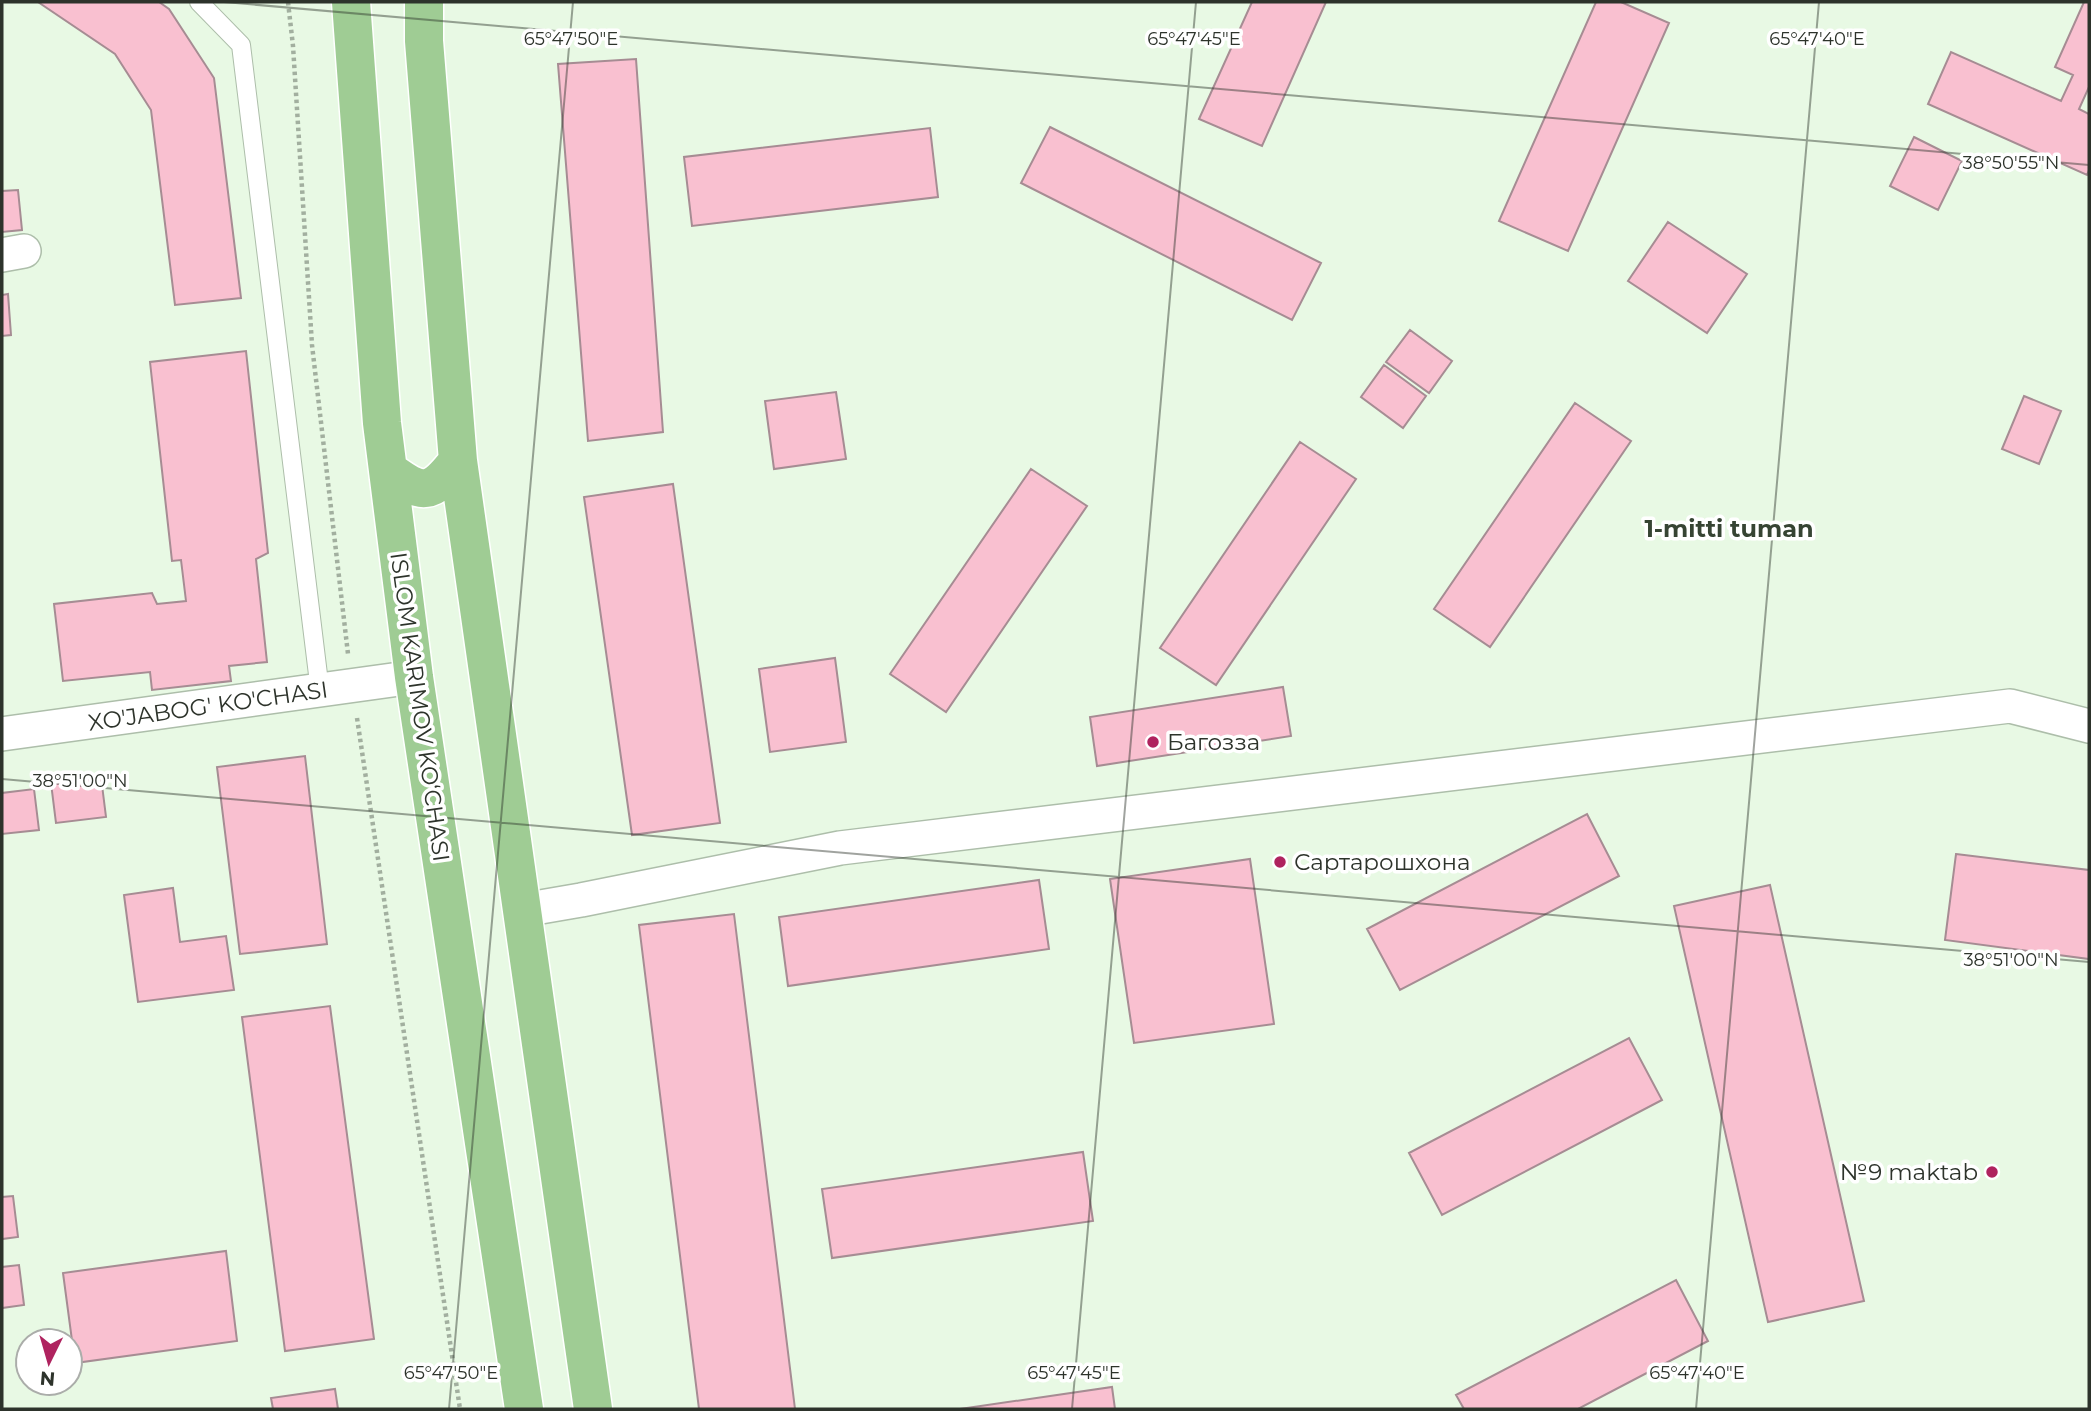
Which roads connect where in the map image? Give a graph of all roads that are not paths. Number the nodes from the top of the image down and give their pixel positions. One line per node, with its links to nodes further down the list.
1 (199, 2): 7 (lane)
2 (351, 2): 5 (main road, ISLOM KARIMOV KO‘CHASI)
3 (424, 2): 4 (main road)
4 (458, 461): 5 (main road); 10 (main road)
5 (388, 470): 6 (main road, ISLOM KARIMOV KO‘CHASI)
6 (414, 677): 7 (street, XO'JABOG' KO'CHASI); 11 (main road, ISLOM KARIMOV KO‘CHASI)
7 (320, 691): 9 (street, XO'JABOG' KO'CHASI)
8 (2089, 726): 10 (street)
9 (2, 734)
10 (523, 910): 12 (main road)
11 (524, 1409)
12 (593, 1409)

